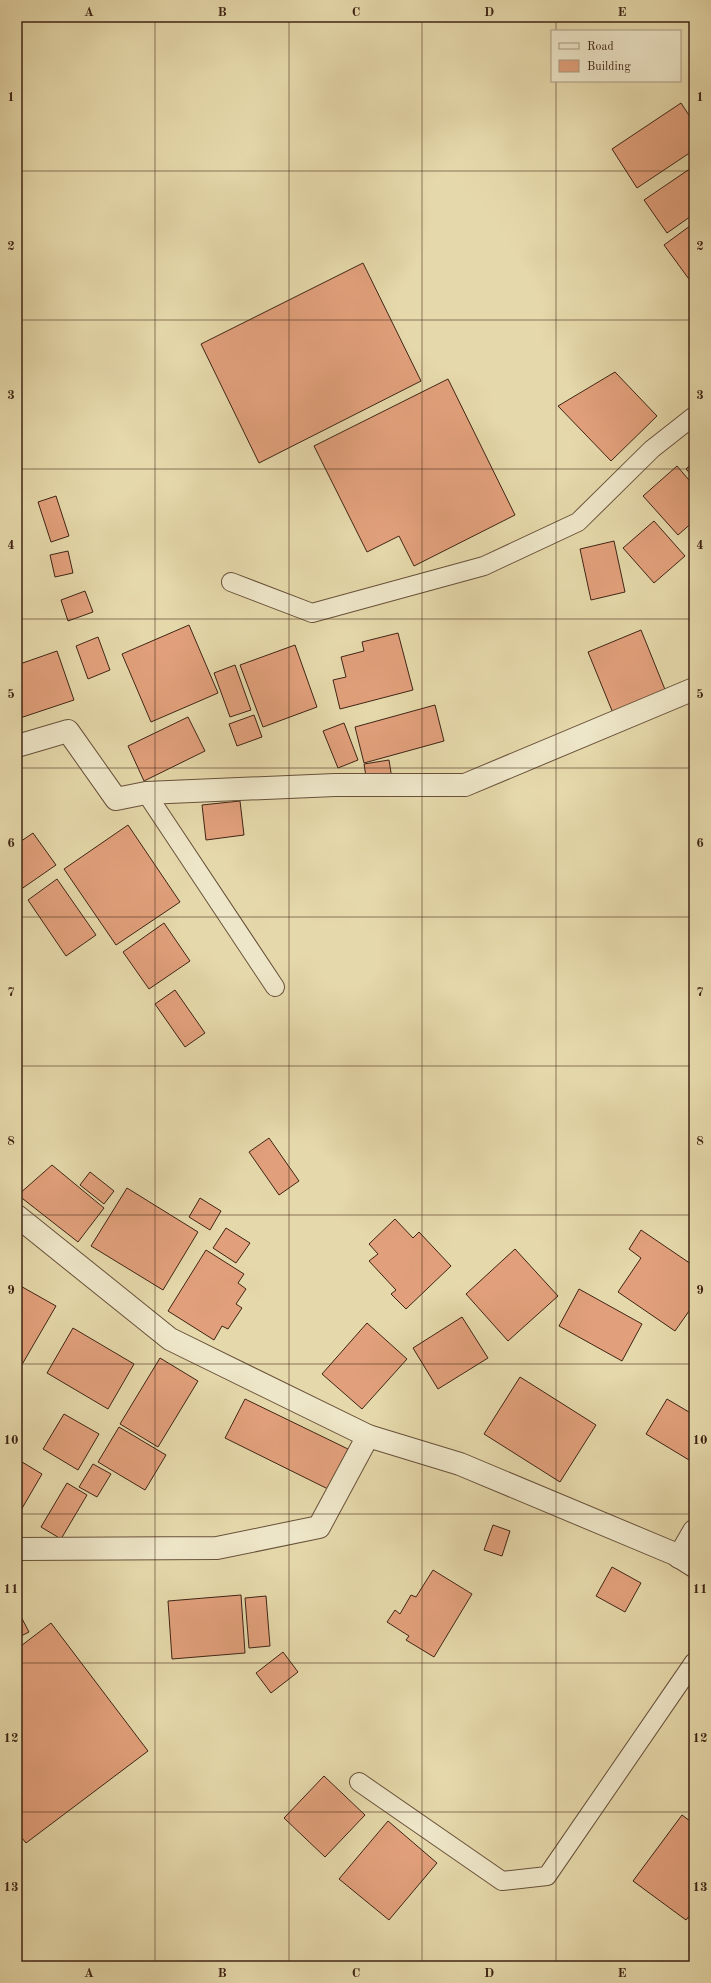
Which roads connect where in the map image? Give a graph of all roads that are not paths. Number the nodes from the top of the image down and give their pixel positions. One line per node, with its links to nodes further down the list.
1 (694, 416): 2 (lane)
2 (232, 582)
3 (694, 689): 5 (street)
4 (17, 746): 5 (street)
5 (146, 793): 6 (lane)
6 (275, 986)
7 (17, 1216): 8 (street)
8 (368, 1436): 10 (street); 11 (street)
9 (694, 1531): 11 (street)
10 (17, 1549)
11 (686, 1561)
12 (694, 1662): 13 (lane)
13 (359, 1782)

